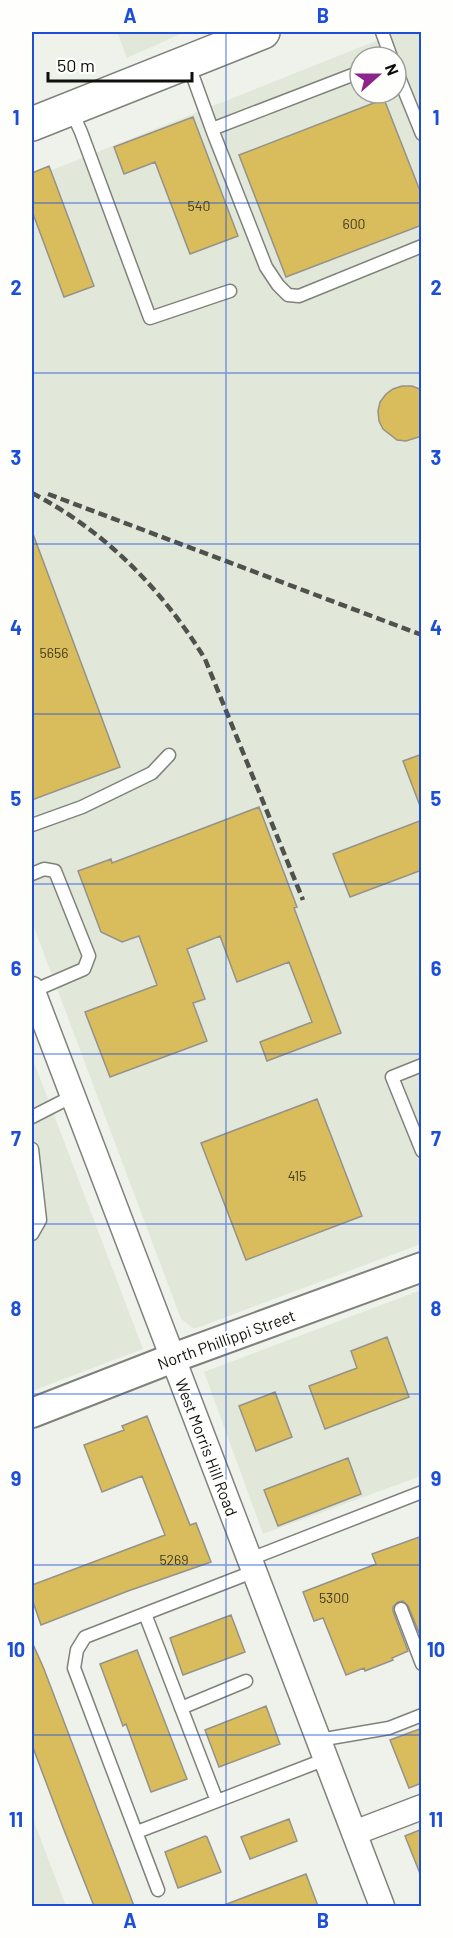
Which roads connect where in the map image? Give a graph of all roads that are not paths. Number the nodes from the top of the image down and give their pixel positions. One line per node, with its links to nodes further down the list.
1 (263, 32): 2 (main road)
2 (188, 62): 5 (main road); 7 (lane)
3 (348, 77): 7 (lane)
4 (408, 100): 8 (lane)
5 (70, 108): 6 (main road); 10 (lane)
6 (34, 116)
7 (212, 129): 9 (lane)
8 (422, 134)
9 (422, 246)
10 (230, 291)
11 (169, 755): 12 (lane)
12 (32, 825)
13 (32, 874): 14 (lane)
14 (32, 990): 16 (street, West Morris Hill Road)
15 (422, 1065): 19 (lane)
16 (73, 1096): 17 (lane); 22 (street, West Morris Hill Road)
17 (32, 1117)
18 (32, 1149): 20 (lane)
19 (422, 1150)
20 (32, 1234)
21 (422, 1267): 22 (street, North Phillippi Street)
22 (173, 1358): 23 (street, North Phillippi Street); 25 (street, West Morris Hill Road)
23 (32, 1413)
24 (422, 1492): 25 (lane)
25 (252, 1565): 27 (lane); 32 (street, West Morris Hill Road)
26 (401, 1609): 28 (lane)
27 (145, 1614): 30 (lane); 35 (lane)
28 (422, 1664)
29 (246, 1681): 30 (lane)
30 (181, 1708): 33 (lane)
31 (422, 1715): 32 (lane)
32 (323, 1749): 33 (lane); 36 (street, West Morris Hill Road)
33 (217, 1801): 35 (lane)
34 (422, 1807): 36 (street)
35 (136, 1832): 37 (lane)
36 (354, 1833): 38 (street, West Morris Hill Road)
37 (158, 1890)
38 (382, 1906)

